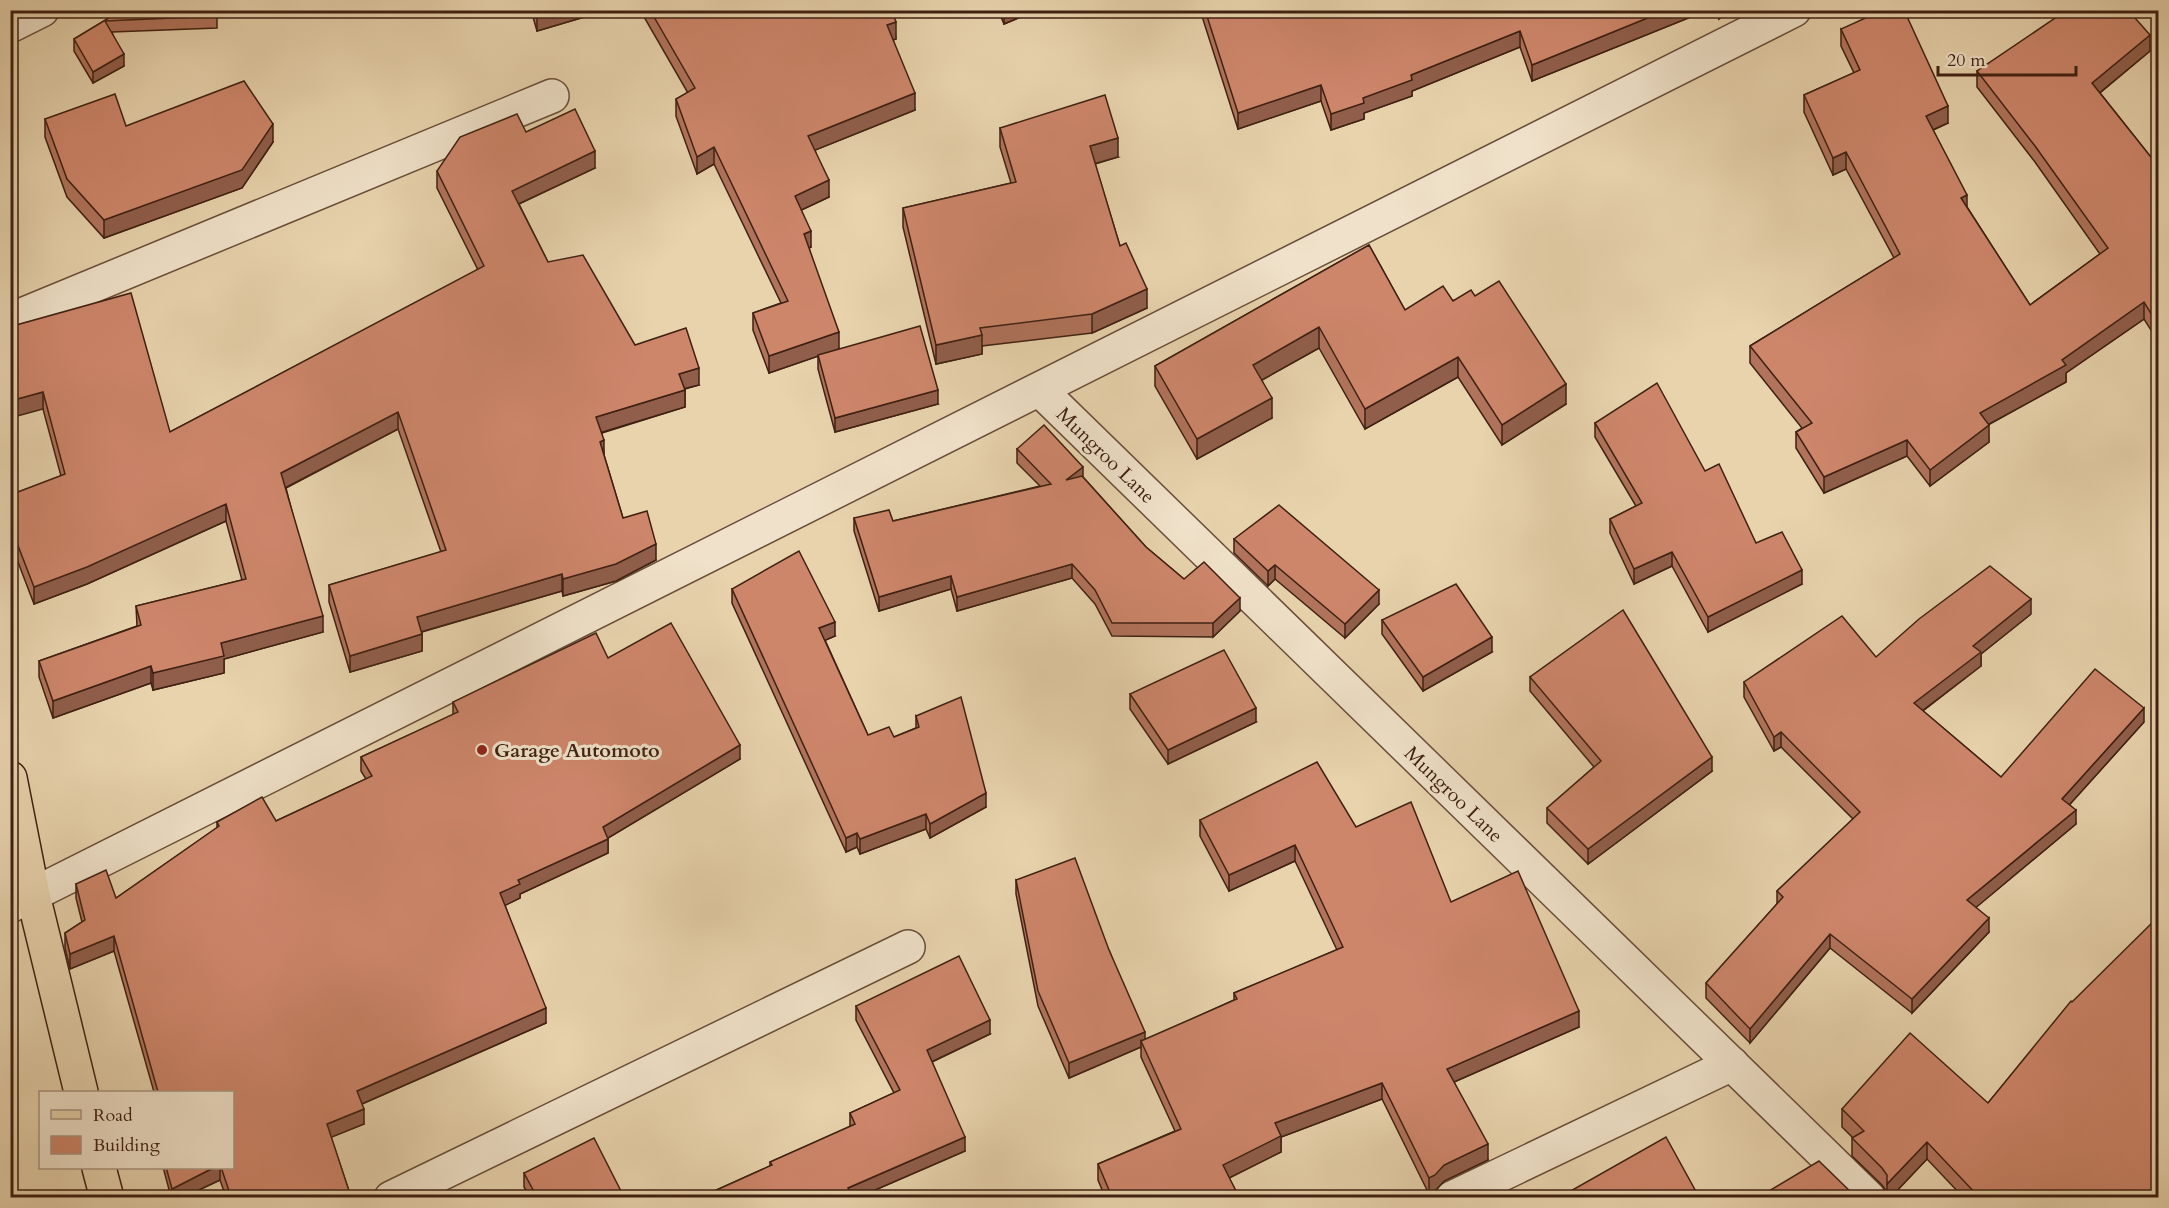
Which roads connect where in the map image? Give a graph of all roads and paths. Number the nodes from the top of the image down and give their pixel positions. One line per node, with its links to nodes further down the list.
1 (42, 10): 3 (street)
2 (1794, 10): 6 (street)
3 (10, 26)
4 (552, 96): 5 (street)
5 (10, 320)
6 (1040, 390): 8 (street); 10 (street, Mungroo Lane)
7 (10, 778): 8 (main road)
8 (22, 900): 11 (main road)
9 (908, 947): 14 (street)
10 (1732, 1064): 15 (street); 16 (street, Mungroo Lane)
11 (81, 1091)
12 (99, 1169): 13 (main road)
13 (106, 1197)
14 (391, 1197)
15 (1452, 1197)
16 (1869, 1197)

